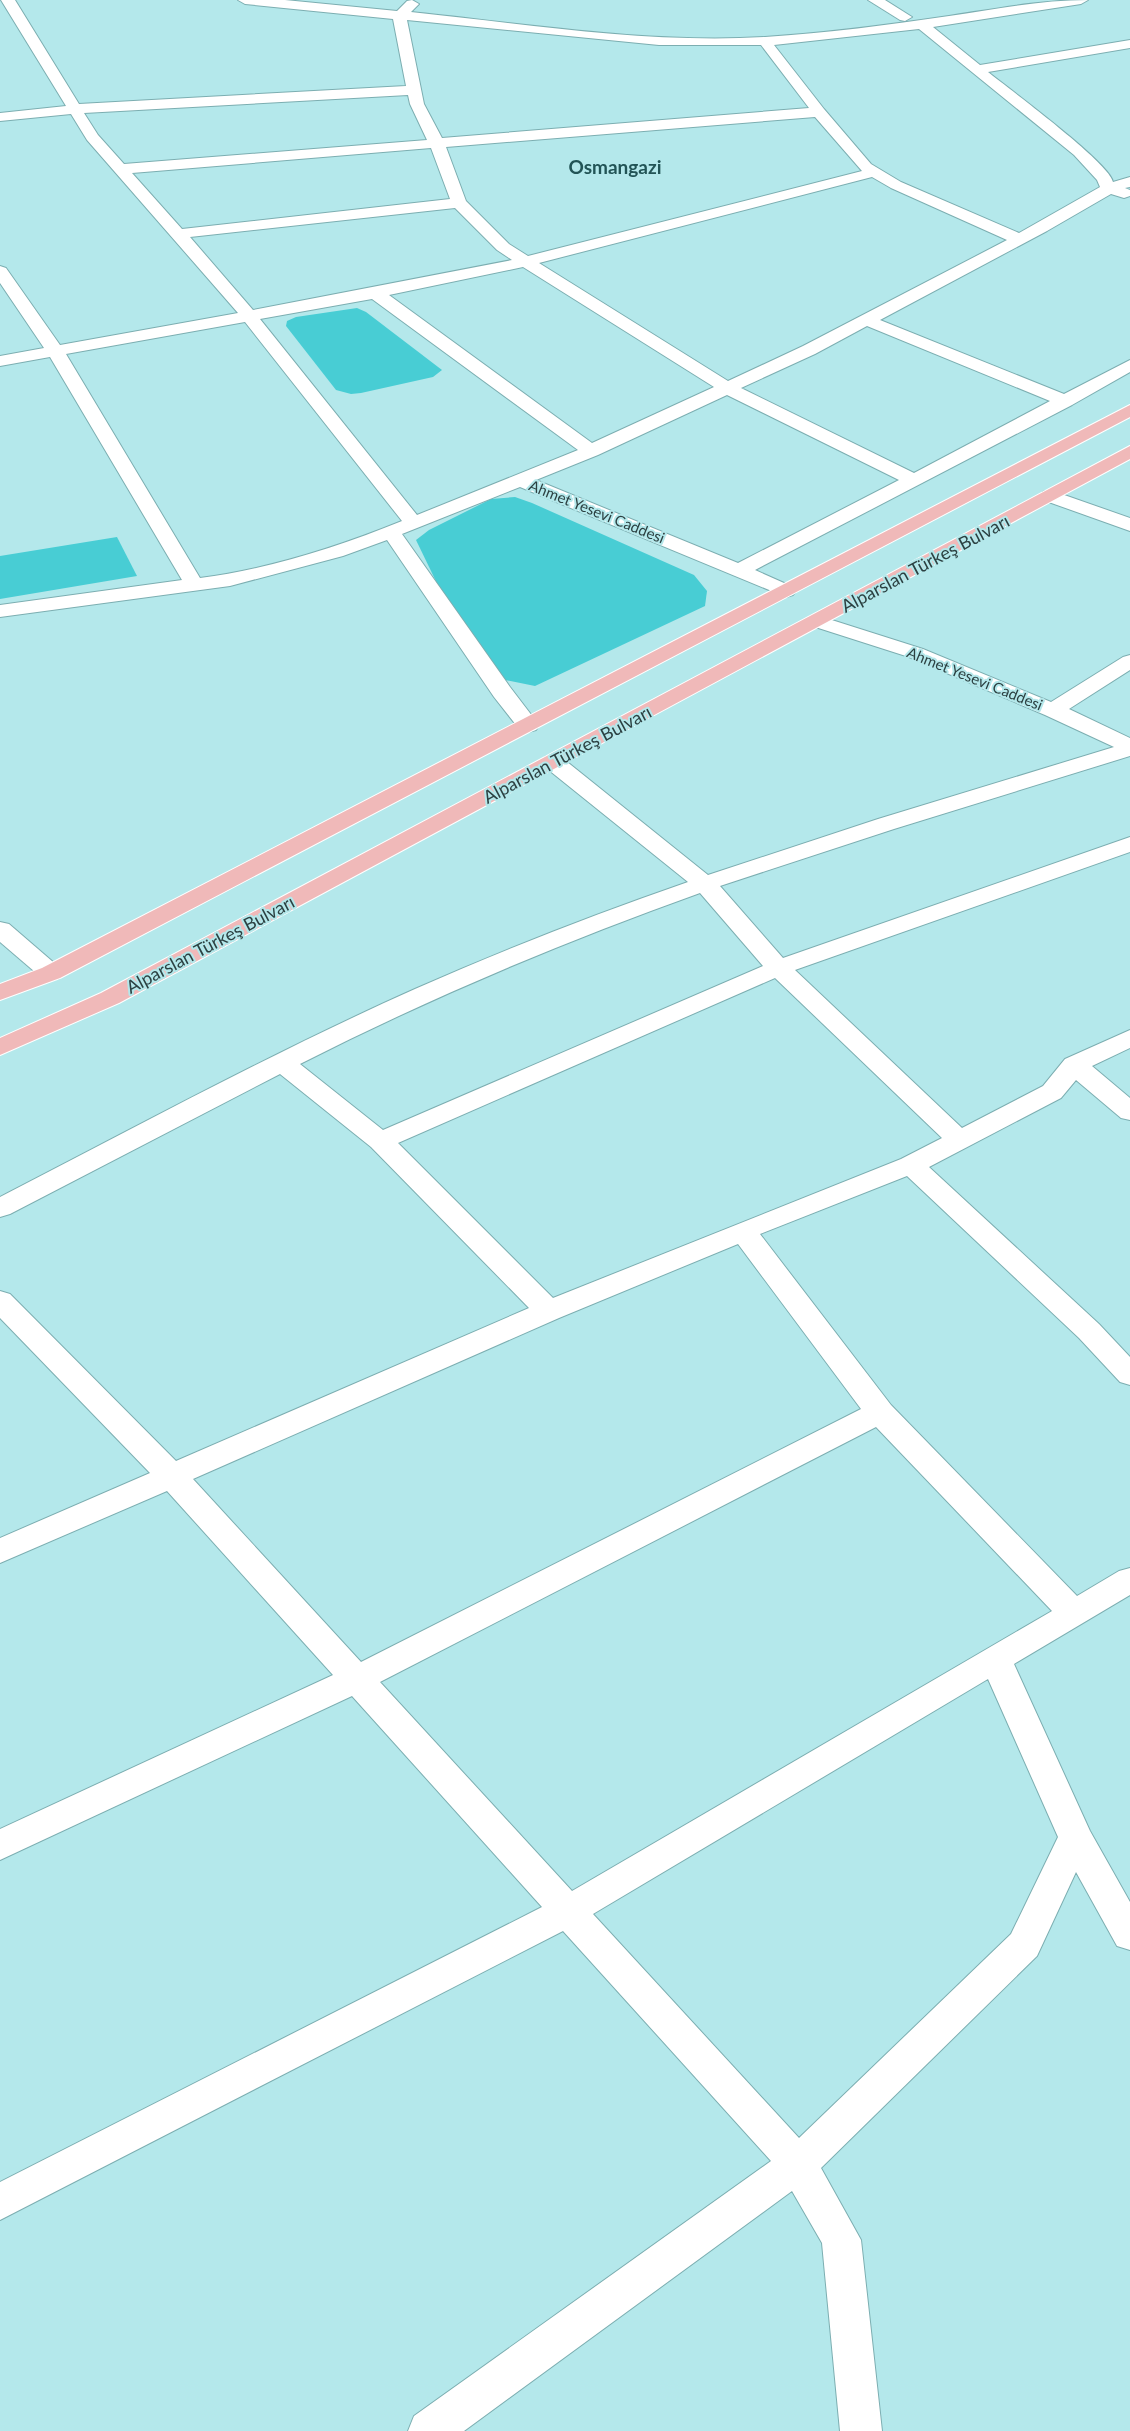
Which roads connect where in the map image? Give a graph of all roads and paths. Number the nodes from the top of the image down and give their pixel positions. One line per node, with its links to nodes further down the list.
1 (8, 0): 14 (street)
2 (244, 0): 7 (street)
3 (340, 0): 7 (street)
4 (875, 0): 8 (street)
5 (1032, 0): 8 (street)
6 (1081, 0): 9 (street)
7 (408, 8): 8 (street); 10 (street); 13 (street)
8 (905, 18)
9 (921, 24): 10 (street); 12 (street)
10 (765, 42): 15 (street)
11 (1130, 44): 12 (street)
12 (978, 69): 21 (street)
13 (415, 90): 14 (street); 17 (street)
14 (75, 109): 16 (street); 18 (street)
15 (819, 112): 17 (street); 19 (street)
16 (0, 117)
17 (437, 144): 18 (street); 23 (street)
18 (121, 169): 24 (street)
19 (875, 172): 25 (street); 26 (street)
20 (1130, 182): 21 (street)
21 (1110, 188): 22 (street); 25 (street)
22 (1130, 195)
23 (459, 203): 24 (street); 26 (street)
24 (178, 234): 29 (street)
25 (1019, 239): 30 (street)
26 (525, 262): 28 (street); 34 (street)
27 (0, 270): 31 (street)
28 (375, 292): 29 (street); 37 (street)
29 (248, 315): 31 (street); 42 (street)
30 (866, 320): 34 (street); 35 (street)
31 (55, 351): 32 (street); 46 (street)
32 (0, 361)
33 (1130, 365): 35 (street)
34 (728, 388): 37 (street); 40 (street)
35 (1066, 401): 40 (street)
36 (1130, 410): 47 (main road)
37 (591, 451): 39 (street)
38 (1130, 452): 41 (main road, Alparslan Türkeş Bulvarı)
39 (518, 479): 42 (street); 45 (street, Ahmet Yesevi Caddesi)
40 (914, 480): 45 (street)
41 (1050, 496): 43 (street); 49 (main road, Alparslan Türkeş Bulvarı)
42 (413, 522): 44 (street)
43 (1130, 525)
44 (391, 532): 46 (street); 52 (street)
45 (739, 570): 47 (street, Ahmet Yesevi Caddesi)
46 (194, 584): 48 (street)
47 (786, 591): 52 (main road)
48 (0, 611)
49 (816, 621): 51 (street, Ahmet Yesevi Caddesi); 54 (main road, Alparslan Türkeş Bulvarı)
50 (1130, 661): 51 (street)
51 (1052, 710): 53 (street, Ahmet Yesevi Caddesi)
52 (528, 725): 59 (main road)
53 (1130, 747): 56 (street)
54 (553, 762): 56 (street); 62 (main road, Alparslan Türkeş Bulvarı)
55 (1130, 844): 58 (street)
56 (704, 883): 58 (street); 63 (street)
57 (0, 929): 59 (street)
58 (778, 968): 66 (street); 67 (street)
59 (51, 973): 60 (main road)
60 (0, 993)
61 (1130, 1038): 64 (street)
62 (0, 1047)
63 (283, 1063): 67 (street); 69 (street)
64 (1074, 1065): 65 (street); 66 (street)
65 (1130, 1112)
66 (959, 1140): 68 (street)
67 (380, 1141): 72 (street)
68 (912, 1165): 70 (street); 73 (street)
69 (0, 1208)
70 (743, 1231): 72 (street); 74 (street)
71 (0, 1301): 75 (street)
72 (549, 1311): 75 (street)
73 (1130, 1374)
74 (880, 1412): 78 (street); 80 (street)
75 (172, 1476): 76 (street); 80 (street)
76 (0, 1551)
77 (1130, 1580): 78 (street)
78 (1074, 1613): 79 (street)
79 (996, 1660): 81 (street); 83 (street)
80 (357, 1679): 82 (street); 83 (street)
81 (1076, 1837): 84 (street); 85 (street)
82 (0, 1845)
83 (568, 1911): 85 (street); 86 (street)
84 (1130, 1935)
85 (798, 2164): 87 (street); 88 (street)
86 (0, 2202)
87 (430, 2431)
88 (861, 2431)

